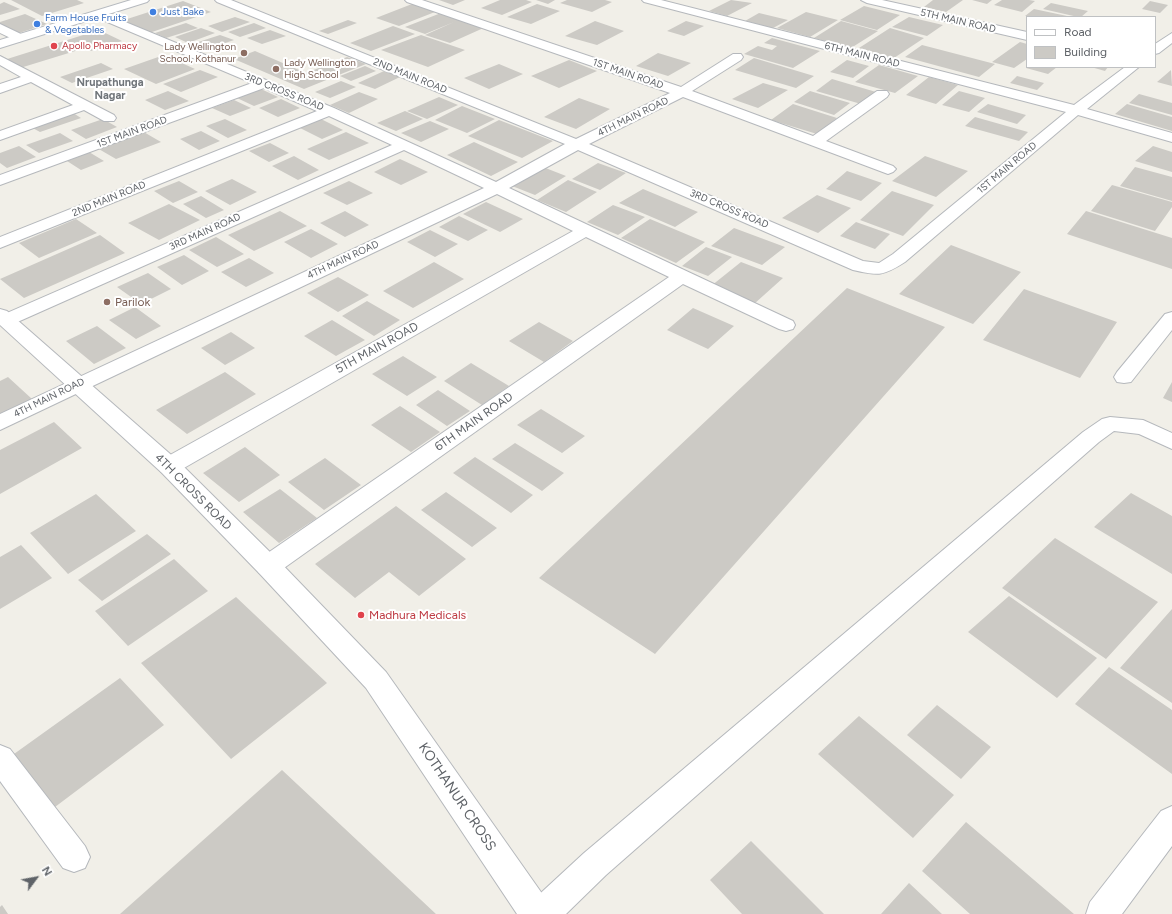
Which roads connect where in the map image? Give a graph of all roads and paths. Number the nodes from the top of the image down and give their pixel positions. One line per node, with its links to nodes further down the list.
1 (143, 0): 6 (street)
2 (221, 0): 28 (street, 2ND MAIN ROAD)
3 (411, 0): 19 (street, 1ST MAIN ROAD)
4 (648, 0): 22 (street, 6TH MAIN ROAD)
5 (867, 0): 8 (street, 5TH MAIN ROAD)
6 (97, 14): 10 (street); 17 (street, 3RD CROSS ROAD)
7 (0, 28): 10 (street)
8 (1026, 36)
9 (1172, 37): 12 (street)
10 (19, 38): 11 (street)
11 (0, 44)
12 (1156, 49)
13 (737, 57): 19 (street, 4TH MAIN ROAD)
14 (0, 60): 16 (street)
15 (1132, 68): 22 (street, 1ST MAIN ROAD)
16 (33, 77): 18 (street); 21 (street)
17 (263, 84): 23 (street, 3RD CROSS ROAD); 31 (street, 1ST MAIN ROAD)
18 (0, 89)
19 (682, 92): 27 (street, 1ST MAIN ROAD); 28 (street, 4TH MAIN ROAD)
20 (882, 94): 27 (street)
21 (85, 105): 24 (street); 25 (street)
22 (1076, 110): 26 (street, 6TH MAIN ROAD); 35 (street, 1ST MAIN ROAD)
23 (329, 111): 29 (street, 3RD CROSS ROAD); 34 (street, 2ND MAIN ROAD)
24 (109, 118)
25 (0, 136)
26 (1172, 138)
27 (814, 142): 30 (street, 1ST MAIN ROAD)
28 (577, 144): 32 (street, 4TH MAIN ROAD); 35 (street, 3RD CROSS ROAD)
29 (404, 145): 32 (street, 3RD CROSS ROAD); 37 (street, 3RD MAIN ROAD)
30 (888, 169)
31 (0, 180)
32 (497, 188): 33 (street, 3RD CROSS ROAD); 41 (street, 4TH MAIN ROAD)
33 (586, 231): 36 (street, 3RD CROSS ROAD); 44 (street, 5TH MAIN ROAD)
34 (0, 243)
35 (882, 270)
36 (681, 278): 39 (street, 3RD CROSS ROAD); 45 (street, 6TH MAIN ROAD)
37 (3, 317): 41 (street, 4TH CROSS ROAD)
38 (1172, 318): 40 (street)
39 (786, 325)
40 (1124, 378)
41 (77, 385): 42 (street, 4TH MAIN ROAD); 44 (street, 4TH CROSS ROAD)
42 (0, 423)
43 (1172, 442): 51 (street)
44 (169, 466): 45 (street, 4TH CROSS ROAD)
45 (268, 566): 46 (street, 4TH CROSS ROAD)
46 (376, 680): 50 (street, KOTHANUR CROSS)
47 (0, 758): 49 (street)
48 (1172, 820): 52 (street)
49 (74, 857)
50 (536, 914)
51 (543, 914)
52 (1102, 914)

